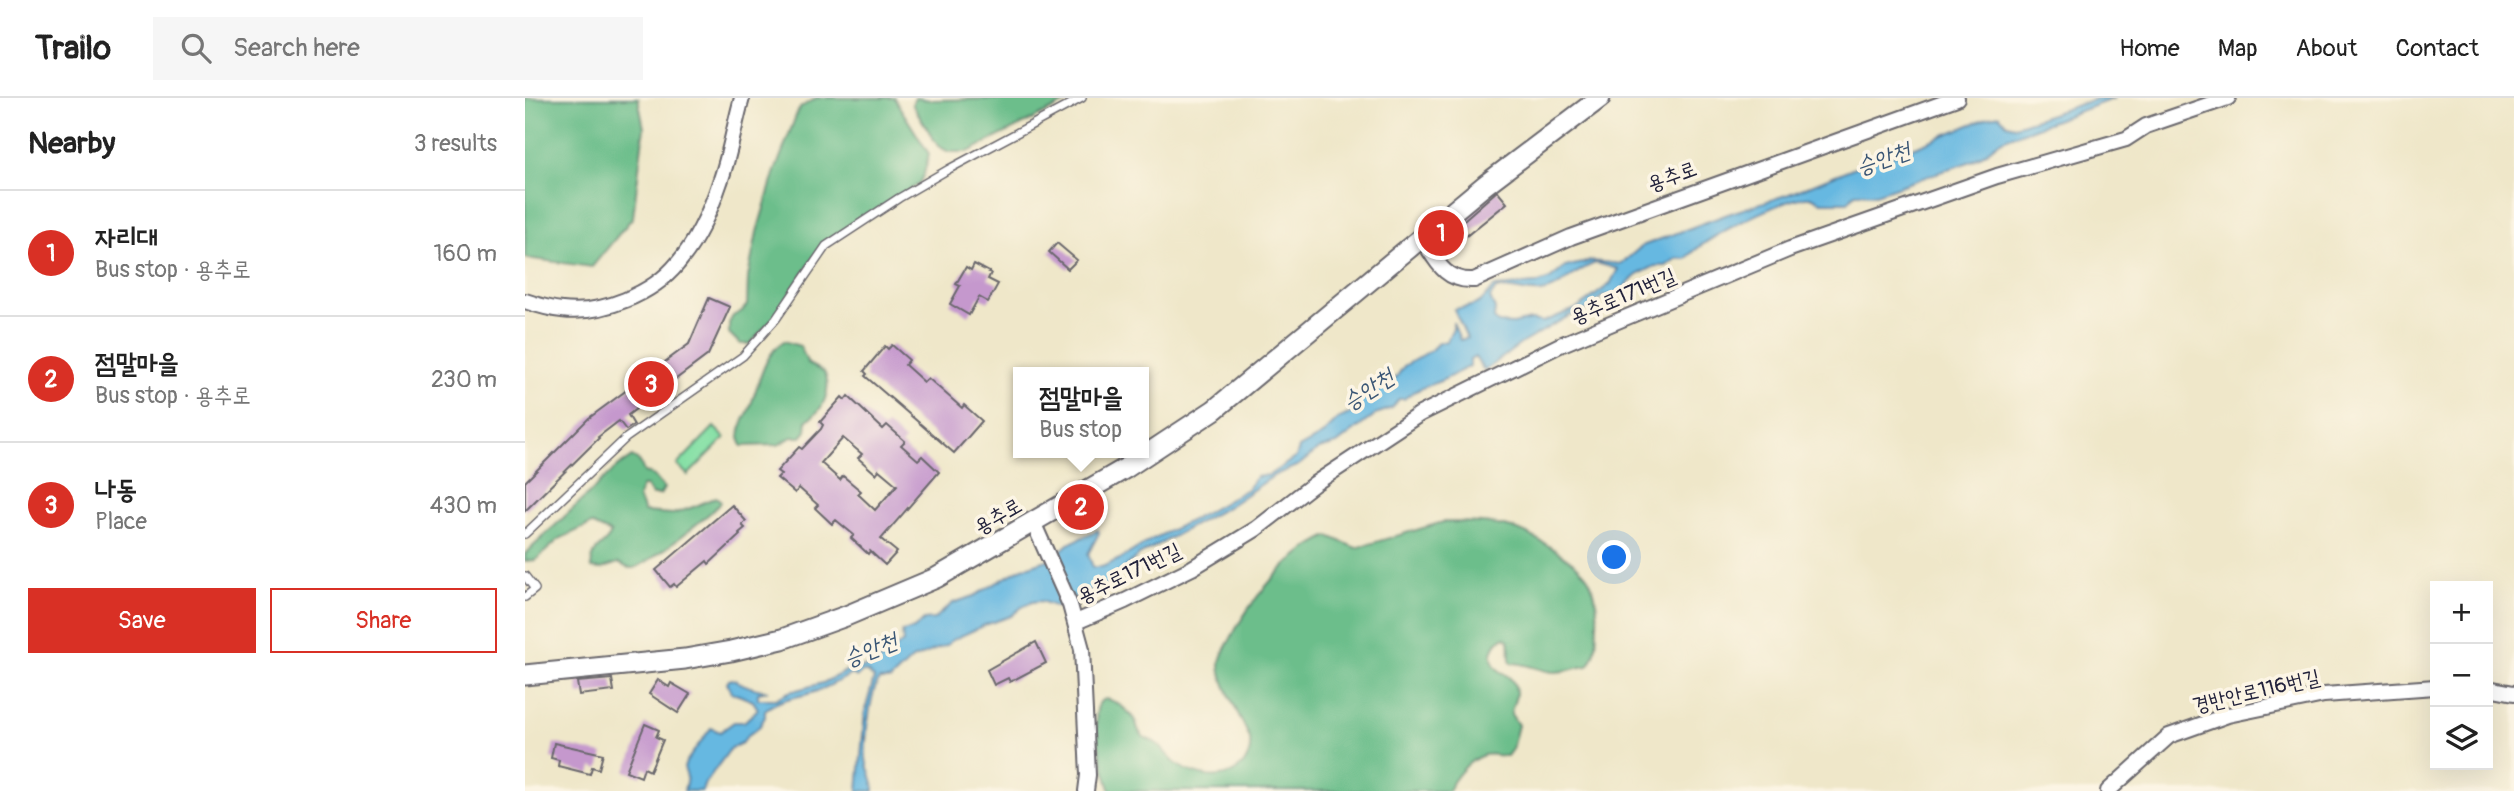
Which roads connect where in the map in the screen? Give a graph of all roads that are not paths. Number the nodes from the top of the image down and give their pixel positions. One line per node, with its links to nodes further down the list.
1 (742, 98): 7 (street)
2 (1082, 98): 11 (lane)
3 (1600, 98): 6 (street, 용추로)
4 (1957, 98): 6 (street, 용추로)
5 (2228, 98): 14 (street, 용추로171번길)
6 (1421, 237): 8 (street, 용추로)
7 (525, 301)
8 (1149, 453)
9 (1141, 458): 10 (street, 용추로)
10 (1037, 530): 14 (street, 용추로171번길); 15 (street, 용추로)
11 (525, 534)
12 (525, 576): 13 (lane)
13 (525, 597)
14 (1076, 622): 19 (street, 용추로171번길)
15 (525, 675)
16 (2430, 687): 20 (street, 경반안로116번길)
17 (2493, 689): 18 (street)
18 (2514, 693)
19 (1086, 791)
20 (2108, 791)

